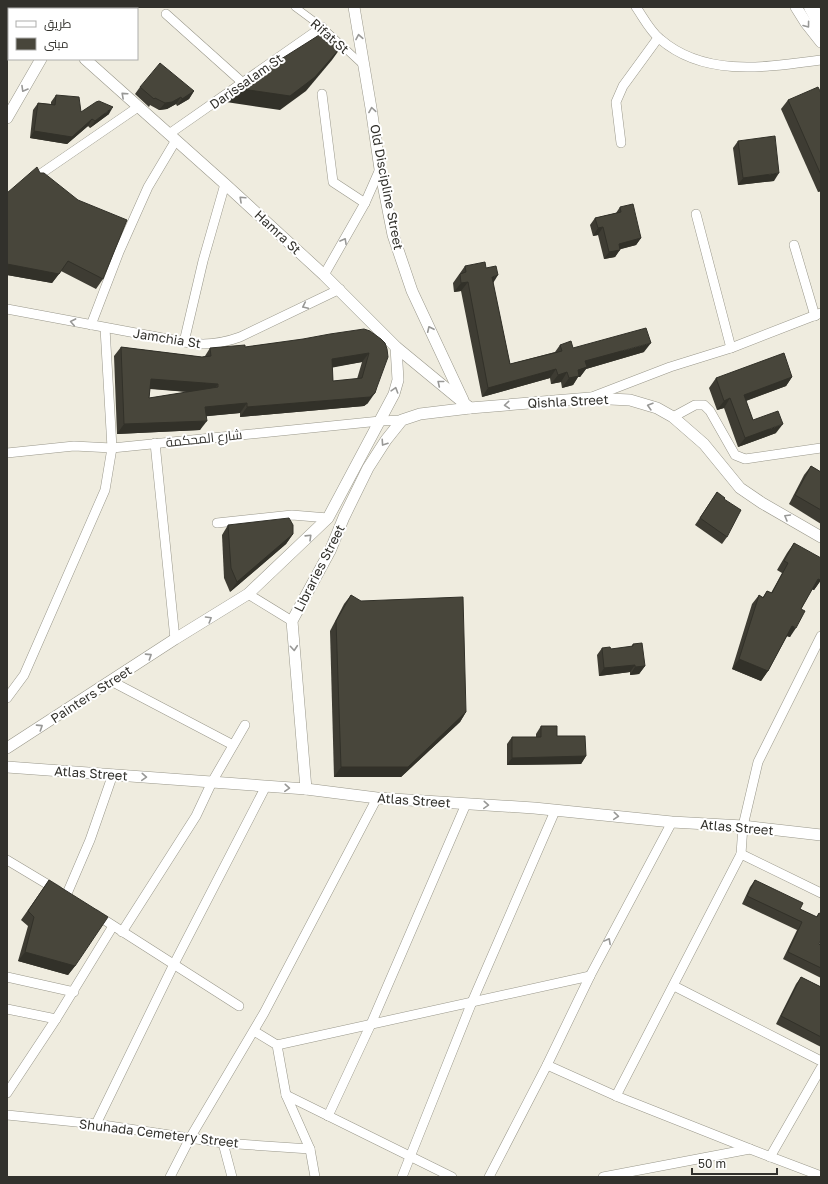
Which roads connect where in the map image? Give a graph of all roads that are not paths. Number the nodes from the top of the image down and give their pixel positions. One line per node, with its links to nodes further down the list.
1 (294, 7): 8 (street, Rifat St)
2 (354, 7): 14 (street, Old Discipline Street, one-way to 2)
3 (636, 7): 9 (street)
4 (796, 7): 10 (street, one-way to 10)
5 (811, 7): 7 (main road)
6 (166, 14): 15 (street)
7 (819, 17)
8 (322, 27): 14 (street, Rifat St); 15 (street, Darissalam St)
9 (658, 38): 13 (street); 20 (street)
10 (821, 42)
11 (40, 60): 18 (street, one-way to 18)
12 (86, 60): 17 (street, Hamra St, one-way to 12)
13 (821, 60)
14 (365, 66): 21 (street, Old Discipline Street, one-way to 14)
15 (243, 83): 19 (street, Darissalam St)
16 (322, 94): 24 (street)
17 (138, 107): 19 (street, Hamra St); 22 (street)
18 (7, 118)
19 (173, 137): 23 (street, Hamra St); 31 (street)
20 (621, 143)
21 (380, 169): 24 (street); 37 (street, Old Discipline Street, one-way to 21)
22 (36, 177)
23 (225, 184): 27 (street, Hamra St, one-way to 23); 33 (street)
24 (365, 203): 27 (street, one-way to 24)
25 (696, 214): 35 (street)
26 (794, 245): 30 (street)
27 (324, 275): 28 (street, Hamra St)
28 (340, 289): 33 (street, Jamchia St, one-way to 33); 34 (street, Hamra St)
29 (7, 309): 31 (street, Jamchia St, one-way to 29)
30 (818, 314): 35 (street)
31 (91, 325): 32 (street, Jamchia St)
32 (105, 328): 33 (street, Jamchia St); 42 (street)
33 (184, 342)
34 (396, 347): 37 (street, Hamra St, one-way to 34); 40 (street, Libraries Street, one-way to 34)
35 (731, 348): 36 (street)
36 (590, 398): 37 (street, Qishla Street, one-way to 37); 38 (street, Qishla Street, one-way to 36)
37 (467, 405): 39 (street, Qishla Street)
38 (673, 417): 43 (street); 47 (street, Qishla Street, one-way to 38)
39 (407, 418): 40 (street, شارع المحكمة); 49 (street, Libraries Street, one-way to 49)
40 (380, 421): 41 (street, شارع المحكمة); 45 (street, Libraries Street)
41 (155, 443): 42 (street, شارع المحكمة); 51 (street)
42 (112, 448): 44 (street, شارع المحكمة); 53 (street)
43 (821, 448)
44 (7, 453)
45 (328, 518): 46 (street); 48 (street, Libraries Street, one-way to 45)
46 (217, 523)
47 (821, 537)
48 (248, 594): 49 (street); 51 (street, Libraries Street, one-way to 48)
49 (292, 621): 61 (street, Libraries Street, one-way to 61)
50 (821, 636): 66 (street)
51 (175, 639): 52 (street, Painters Street, one-way to 51)
52 (111, 681): 55 (street); 56 (street, Painters Street, one-way to 52)
53 (7, 698)
54 (245, 724): 55 (street)
55 (233, 745): 59 (street)
56 (7, 748)
57 (7, 767): 58 (street, Atlas Street)
58 (113, 774): 59 (street, Atlas Street, one-way to 59); 69 (street)
59 (212, 782): 60 (street, Atlas Street); 73 (street)
60 (266, 786): 61 (street, Atlas Street, one-way to 61); 74 (street)
61 (306, 789): 62 (street, Atlas Street)
62 (377, 798): 63 (street, Atlas Street); 84 (street)
63 (466, 804): 64 (street, Atlas Street, one-way to 64); 83 (street)
64 (554, 811): 65 (street, Atlas Street, one-way to 65); 79 (street)
65 (672, 822): 66 (street, Atlas Street); 75 (street, one-way to 65)
66 (743, 826): 67 (street, Atlas Street); 68 (street)
67 (821, 835)
68 (741, 854): 70 (street); 77 (street)
69 (7, 860)
70 (821, 893)
71 (90, 911): 72 (street)
72 (113, 926): 73 (street); 78 (street)
73 (122, 932): 74 (street)
74 (174, 964): 80 (street); 94 (street)
75 (590, 976): 79 (street); 87 (street)
76 (7, 977): 78 (street)
77 (674, 986): 86 (street); 91 (street)
78 (74, 992): 82 (street)
79 (472, 1002): 83 (street); 99 (street)
80 (239, 1006)
81 (7, 1009): 82 (street)
82 (56, 1019): 89 (street)
83 (370, 1024): 85 (street); 93 (street)
84 (254, 1031): 85 (street); 95 (street)
85 (277, 1045): 90 (street)
86 (821, 1061)
87 (547, 1064): 91 (street); 107 (street)
88 (821, 1068): 100 (street)
89 (7, 1093)
90 (286, 1095): 93 (street); 97 (street)
91 (616, 1096): 98 (street)
92 (7, 1115): 94 (street, Shuhada Cemetery Street)
93 (328, 1116): 99 (street)
94 (96, 1124): 95 (street, Shuhada Cemetery Street)
95 (190, 1138): 96 (street, Shuhada Cemetery Street); 102 (street)
96 (223, 1143): 97 (street, Shuhada Cemetery Street); 103 (street)
97 (310, 1149): 104 (street)
98 (750, 1149): 100 (street); 108 (street)
99 (411, 1156): 105 (street); 106 (street)
100 (770, 1157): 101 (street)
101 (821, 1176)
102 (170, 1177)
103 (232, 1177)
104 (315, 1177)
105 (402, 1177)
106 (452, 1177)
107 (489, 1177)
108 (603, 1177)

